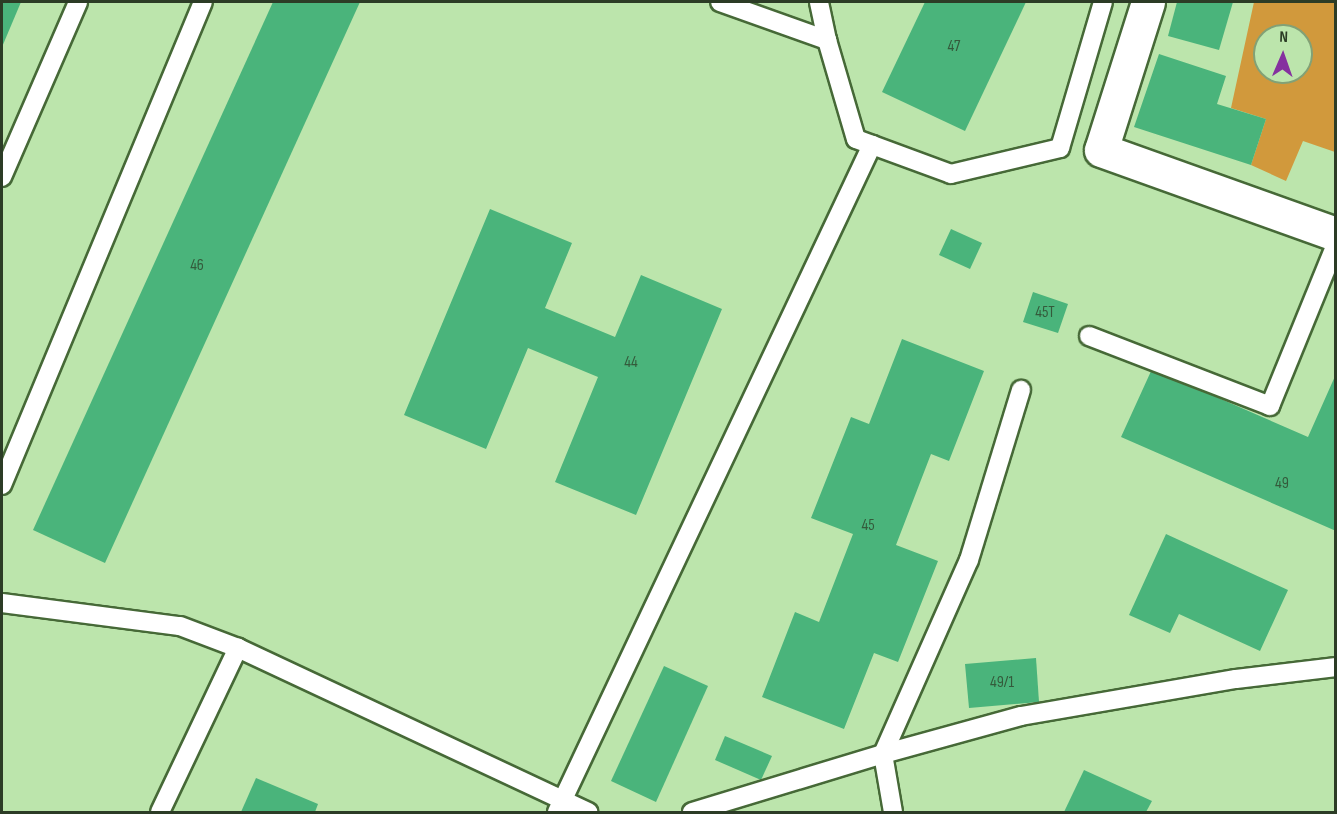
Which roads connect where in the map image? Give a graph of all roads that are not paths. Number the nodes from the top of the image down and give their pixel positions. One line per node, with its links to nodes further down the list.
1 (78, 2): 9 (lane)
2 (203, 2): 14 (lane)
3 (720, 2): 7 (lane)
4 (819, 2): 7 (lane)
5 (1103, 2): 8 (lane)
6 (1148, 2): 10 (street)
7 (827, 40): 8 (lane)
8 (872, 145): 19 (lane)
9 (2, 177)
10 (1335, 234)
11 (1335, 244): 12 (lane)
12 (1089, 336)
13 (1022, 390): 18 (lane)
14 (2, 485)
15 (2, 603): 16 (lane)
16 (238, 648): 19 (lane); 20 (lane)
17 (1335, 667): 18 (lane)
18 (882, 754): 22 (lane); 23 (lane)
19 (560, 807): 21 (lane)
20 (160, 813)
21 (588, 813)
22 (692, 813)
23 (893, 813)

